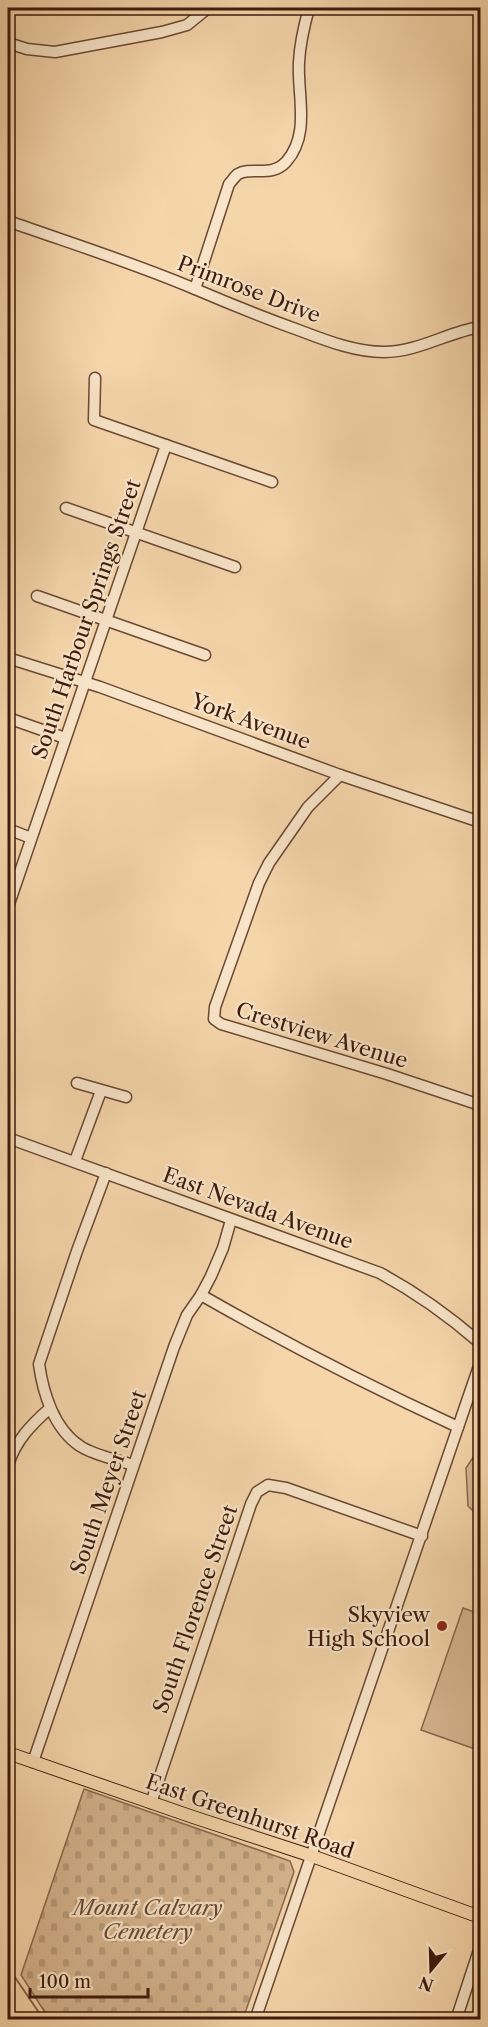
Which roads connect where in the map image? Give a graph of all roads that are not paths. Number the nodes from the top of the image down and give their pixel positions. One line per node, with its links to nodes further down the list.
1 (208, 8): 3 (street)
2 (309, 8): 5 (street)
3 (8, 43)
4 (8, 221): 5 (street, Primrose Drive)
5 (195, 289): 6 (street, Primrose Drive)
6 (480, 327)
7 (95, 378): 8 (street)
8 (166, 445): 9 (street); 11 (street, South Harbour Springs Street)
9 (272, 482)
10 (66, 508): 11 (street)
11 (136, 533): 12 (street); 14 (street, South Harbour Springs Street)
12 (235, 567)
13 (37, 596): 14 (street)
14 (106, 620): 15 (street); 17 (street, South Harbour Springs Street)
15 (205, 655)
16 (8, 658): 17 (street, York Avenue)
17 (84, 682): 19 (street, South Harbour Springs Street); 20 (street, York Avenue)
18 (8, 718): 19 (street)
19 (65, 738): 23 (street, South Harbour Springs Street)
20 (340, 775): 21 (street, York Avenue); 28 (street, Crestview Avenue)
21 (480, 822)
22 (8, 829): 23 (street)
23 (31, 838): 24 (street, South Harbour Springs Street)
24 (8, 907)
25 (77, 1083): 26 (street)
26 (100, 1091): 27 (street); 30 (street)
27 (126, 1098)
28 (480, 1105)
29 (8, 1138): 30 (street, East Nevada Avenue)
30 (75, 1161): 31 (street, East Nevada Avenue)
31 (106, 1173): 32 (street, East Nevada Avenue); 36 (street)
32 (231, 1220): 33 (street, South Meyer Street); 34 (street, East Nevada Avenue)
33 (201, 1295): 37 (street); 38 (street, South Meyer Street)
34 (480, 1344)
35 (480, 1363): 37 (street)
36 (51, 1408): 38 (street); 39 (street)
37 (458, 1427): 40 (street)
38 (134, 1465): 42 (street, South Meyer Street)
39 (8, 1466)
40 (422, 1536): 43 (street, South Florence Street); 44 (street)
41 (8, 1753): 42 (main road, East Greenhurst Road)
42 (33, 1762): 43 (main road, East Greenhurst Road)
43 (151, 1803): 44 (main road, East Greenhurst Road)
44 (312, 1856): 45 (main road, East Greenhurst Road); 48 (street)
45 (480, 1917)
46 (480, 1947): 47 (street)
47 (460, 2018)
48 (255, 2019)

